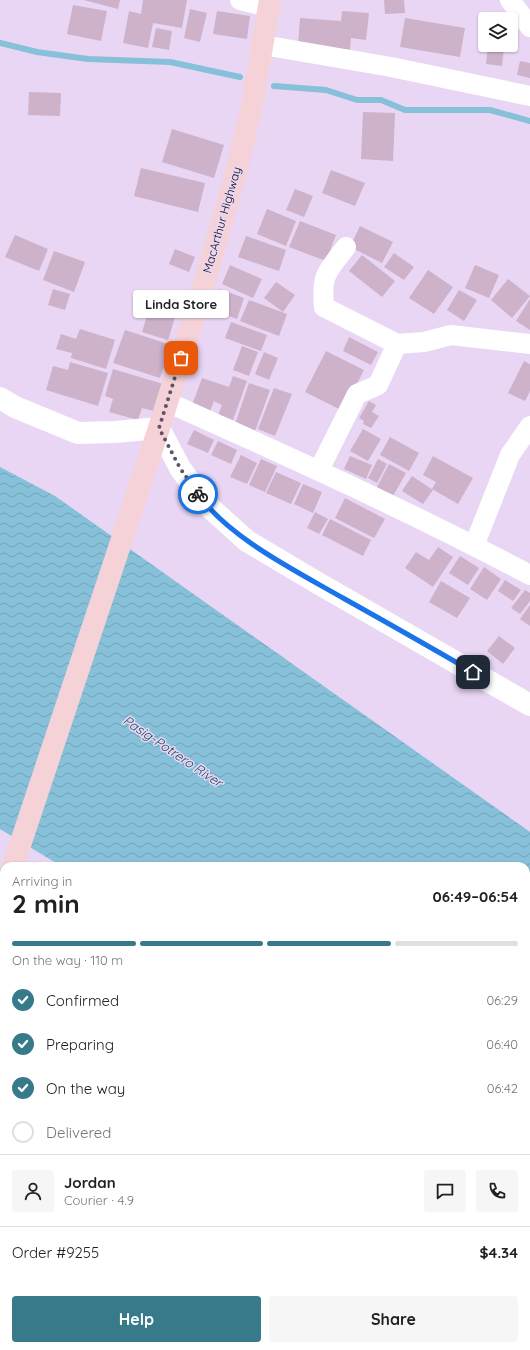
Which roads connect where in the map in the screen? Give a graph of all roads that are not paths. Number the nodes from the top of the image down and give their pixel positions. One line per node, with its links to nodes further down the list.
1 (240, 0): 3 (street)
2 (510, 0): 4 (street)
3 (269, 4): 5 (main road, MacArthur Highway)
4 (530, 27)
5 (263, 45): 6 (street); 11 (main road, MacArthur Highway)
6 (530, 96)
7 (346, 247): 8 (street)
8 (397, 344): 9 (street); 14 (street)
9 (530, 344)
10 (0, 398): 13 (street)
11 (167, 402): 13 (main road, MacArthur Highway); 14 (street)
12 (530, 426): 15 (street)
13 (159, 428): 17 (street); 18 (main road, MacArthur Highway)
14 (319, 470): 15 (street)
15 (474, 546): 16 (street)
16 (530, 575)
17 (530, 705)
18 (15, 859)

